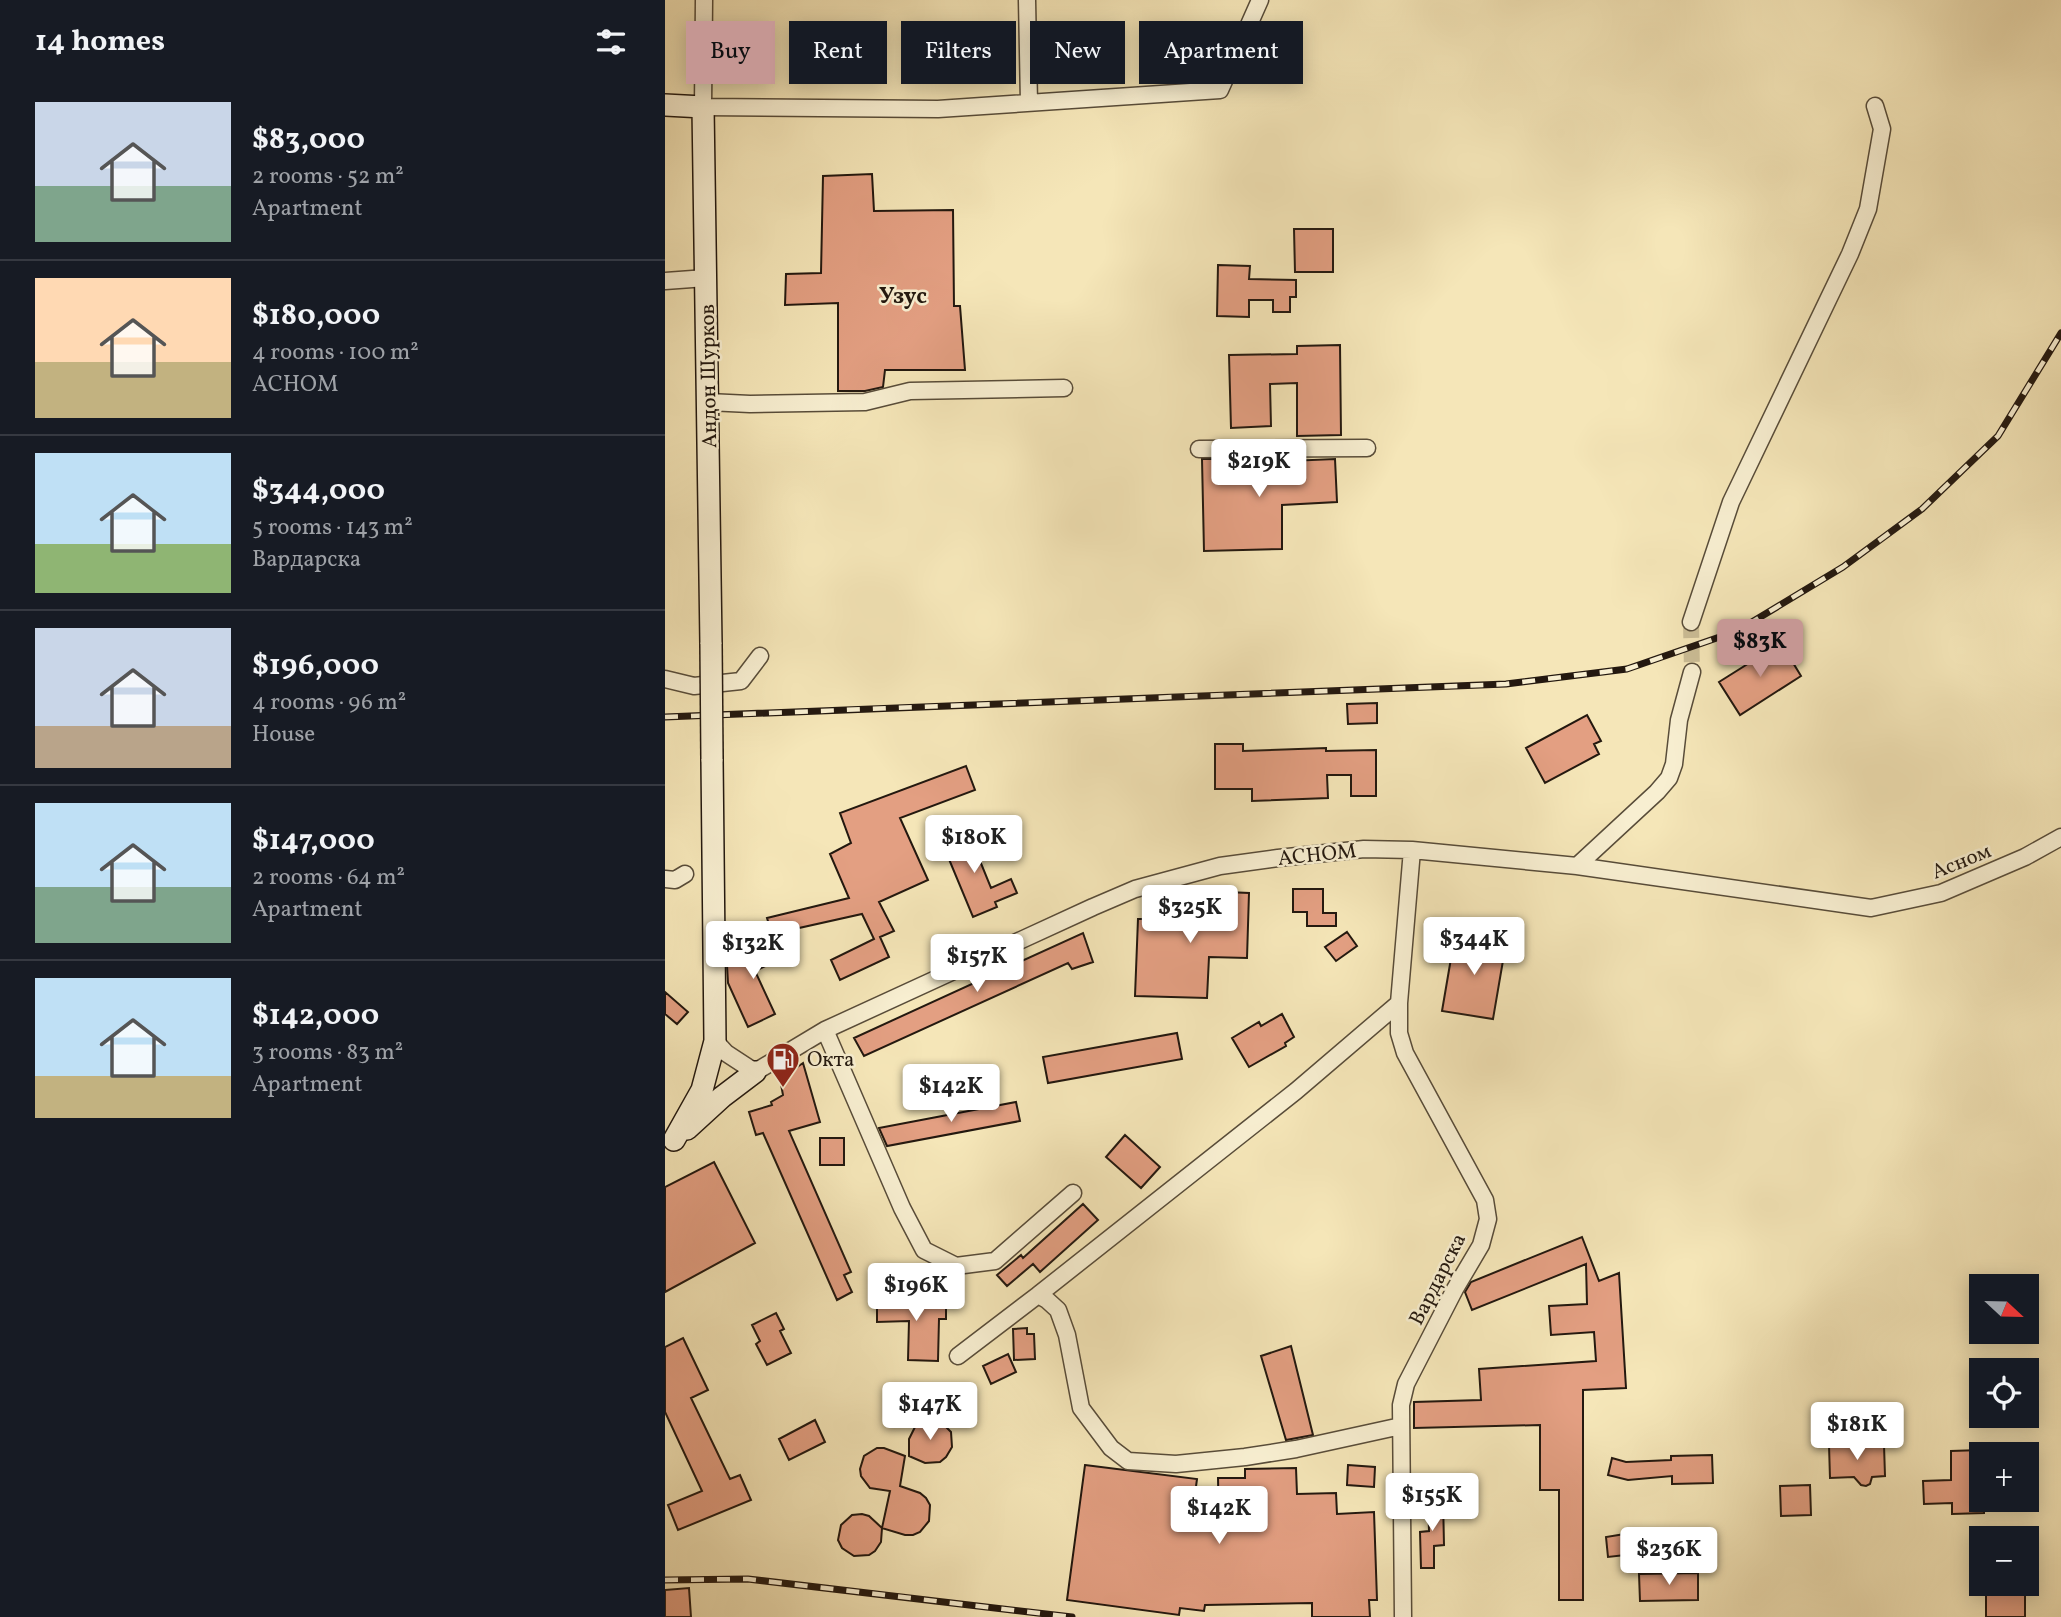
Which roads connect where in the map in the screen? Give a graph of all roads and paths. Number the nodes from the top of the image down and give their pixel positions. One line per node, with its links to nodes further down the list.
1 (704, 0): 7 (street, Андон Шурков)
2 (1027, 0): 4 (street)
3 (1260, 0): 4 (street)
4 (1029, 103): 7 (street)
5 (665, 105): 7 (main road)
6 (1875, 106): 14 (street)
7 (703, 107): 8 (main road, Андон Шурков)
8 (706, 278): 9 (street); 11 (main road, Андон Шурков)
9 (665, 281)
10 (1064, 388): 11 (street)
11 (708, 402): 26 (main road, Андон Шурков, bridge)
12 (1367, 448): 13 (street)
13 (1199, 449)
14 (1691, 622)
15 (759, 656): 17 (street)
16 (1692, 672): 20 (street)
17 (665, 679)
18 (2061, 837): 23 (street, Асном)
19 (1412, 850): 20 (street, АСНОМ); 24 (street, Вардарска); 25 (street, АСНОМ)
20 (1577, 866): 23 (street, АСНОМ)
21 (685, 874): 22 (street)
22 (665, 879)
23 (1871, 908)
24 (1399, 1003): 30 (street); 32 (street, Вардарска)
25 (825, 1030): 27 (street, АСНОМ); 29 (street)
26 (715, 1041): 27 (street); 28 (main road, Андон Шурков)
27 (755, 1072): 28 (main road, АСНОМ)
28 (670, 1145)
29 (1073, 1193)
30 (1038, 1295): 31 (street); 32 (street)
31 (958, 1356)
32 (1401, 1426): 33 (street, Вардарска)
33 (1403, 1617)

